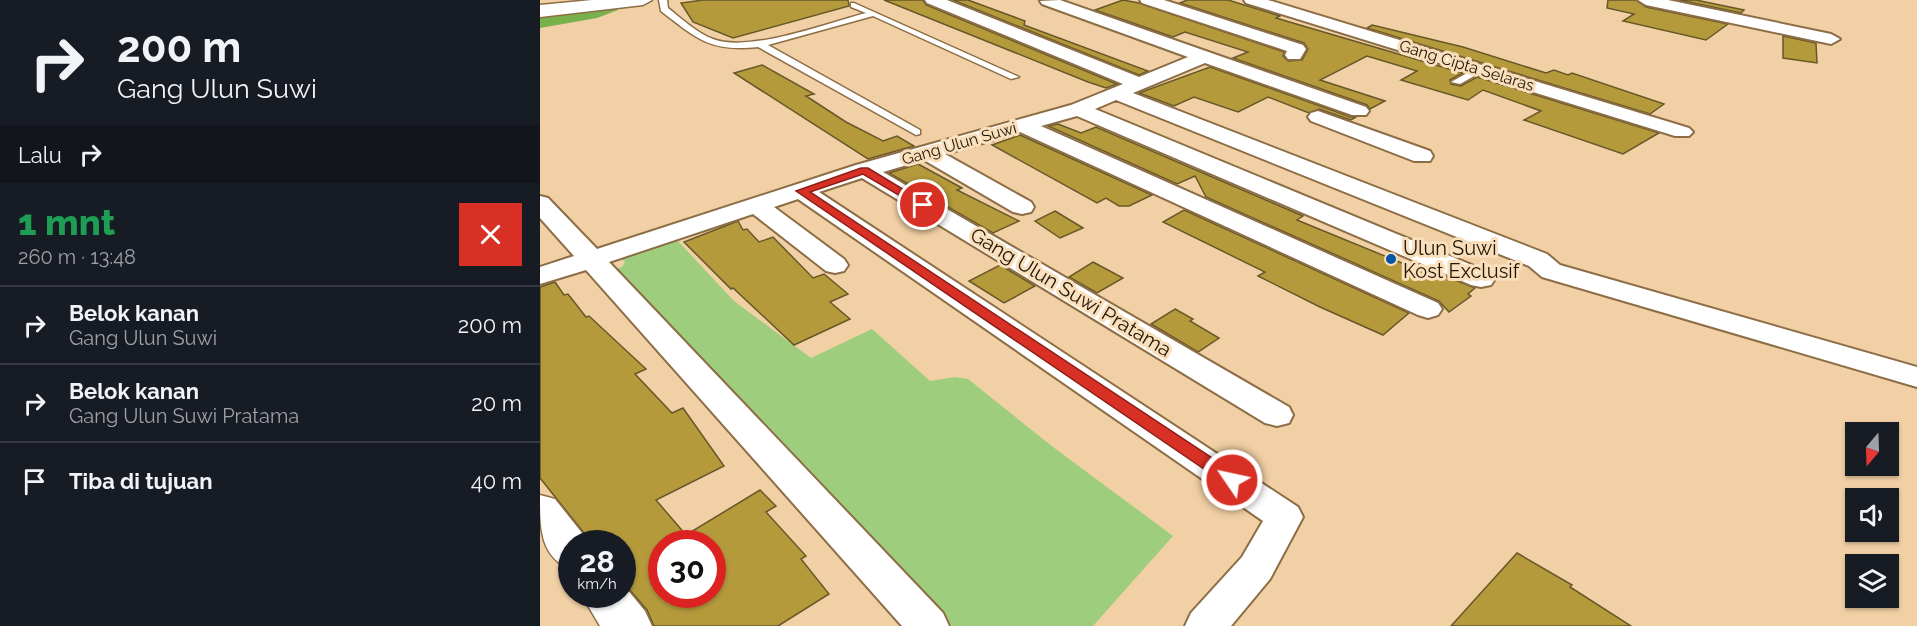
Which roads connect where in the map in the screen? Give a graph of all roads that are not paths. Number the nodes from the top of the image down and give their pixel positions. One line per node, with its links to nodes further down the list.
1 (584, 0): 9 (main road)
2 (643, 0): 11 (main road)
3 (663, 0): 14 (lane)
4 (933, 0): 21 (street)
5 (1048, 0): 16 (street)
6 (1148, 0): 15 (street)
7 (1252, 0): 18 (street, Gang Cipta Selaras)
8 (1646, 0): 13 (street)
9 (540, 5)
10 (854, 5): 12 (lane)
11 (540, 11)
12 (874, 13): 14 (lane); 19 (lane)
13 (1832, 39)
14 (760, 44): 26 (lane)
15 (1294, 55)
16 (1203, 57): 17 (street, Gang Ulun Suwi); 23 (street)
17 (1182, 66): 21 (street, Gang Ulun Suwi); 27 (street)
18 (1480, 69): 20 (lane); 25 (street, Gang Cipta Selaras)
19 (1014, 77)
20 (1456, 81)
21 (1126, 88): 22 (street, Gang Ulun Suwi); 38 (street)
22 (1078, 109): 24 (street, Gang Ulun Suwi); 36 (street)
23 (1359, 111)
24 (1022, 125): 26 (street, Gang Ulun Suwi); 37 (street)
25 (1682, 132)
26 (921, 142): 28 (street, Gang Ulun Suwi); 32 (street)
27 (1422, 156)
28 (864, 170): 29 (street, Gang Ulun Suwi); 39 (street, Gang Ulun Suwi Pratama)
29 (801, 191): 31 (street, Gang Ulun Suwi); 45 (street)
30 (540, 203): 33 (street)
31 (756, 205): 33 (street, Gang Ulun Suwi); 34 (street)
32 (1022, 207)
33 (590, 259): 35 (street, Gang Ulun Suwi); 44 (street)
34 (835, 265)
35 (540, 276)
36 (1481, 279)
37 (1428, 309)
38 (1917, 377)
39 (1277, 415)
40 (540, 510): 41 (main road)
41 (558, 534)
42 (614, 608): 43 (main road)
43 (628, 626)
44 (928, 626)
45 (1206, 626)

